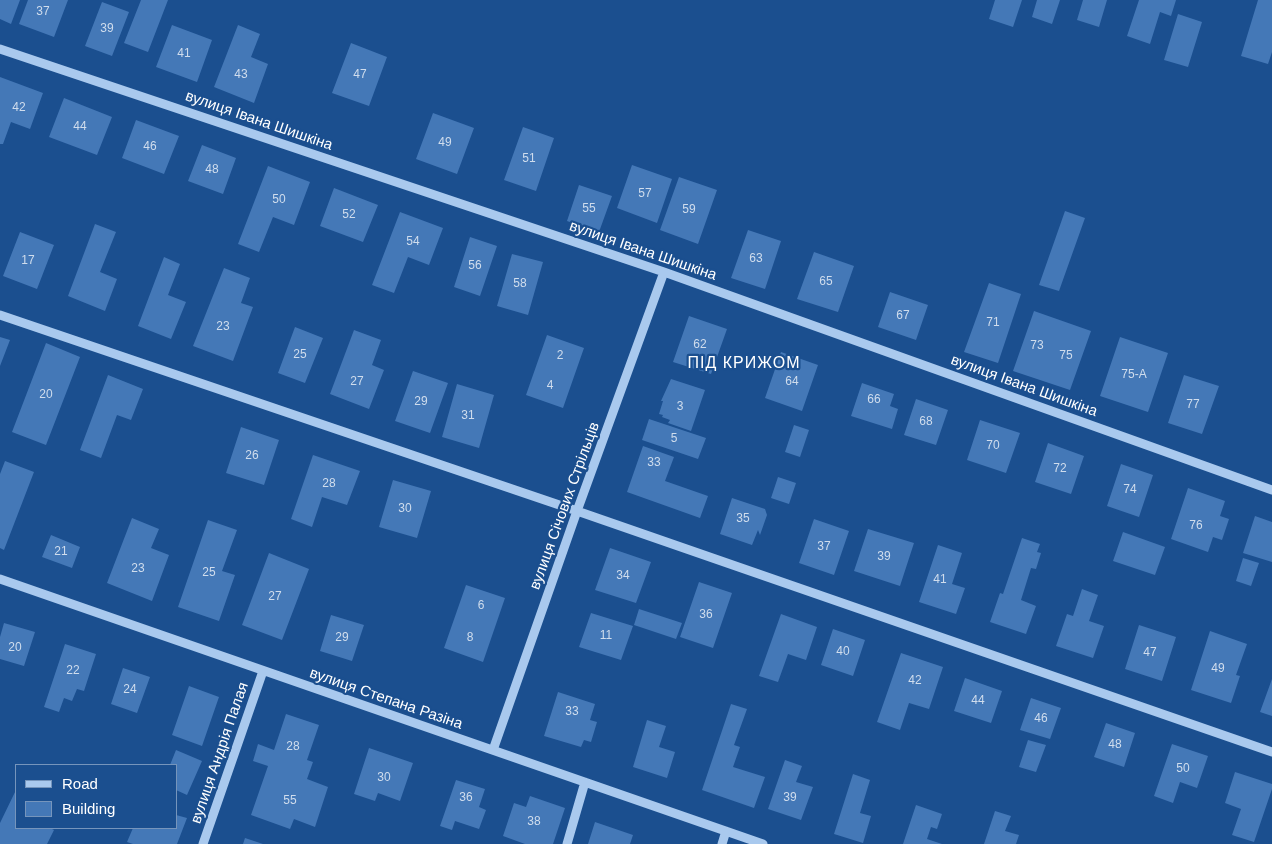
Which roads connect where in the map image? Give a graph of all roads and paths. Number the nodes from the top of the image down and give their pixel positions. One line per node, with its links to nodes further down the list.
1 (0, 49): 2 (street, вулиця Івана Шишкіна)
2 (664, 272): 4 (street, вулиця Івана Шишкіна); 5 (street, вулиця Січових Стрільців)
3 (0, 315): 5 (street)
4 (1272, 490)
5 (577, 511): 8 (street, вулиця Січових Стрільців); 9 (street)
6 (0, 579): 7 (street, вулиця Степана Разіна)
7 (263, 670): 8 (street, вулиця Степана Разіна); 12 (street, вулиця Андрія Палая)
8 (493, 750): 10 (street, вулиця Степана Разіна)
9 (1272, 752)
10 (585, 782): 11 (street, вулиця Степана Разіна); 13 (street)
11 (726, 831): 14 (street); 15 (street, вулиця Степана Разіна)
12 (203, 844)
13 (567, 844)
14 (722, 844)
15 (764, 844)

